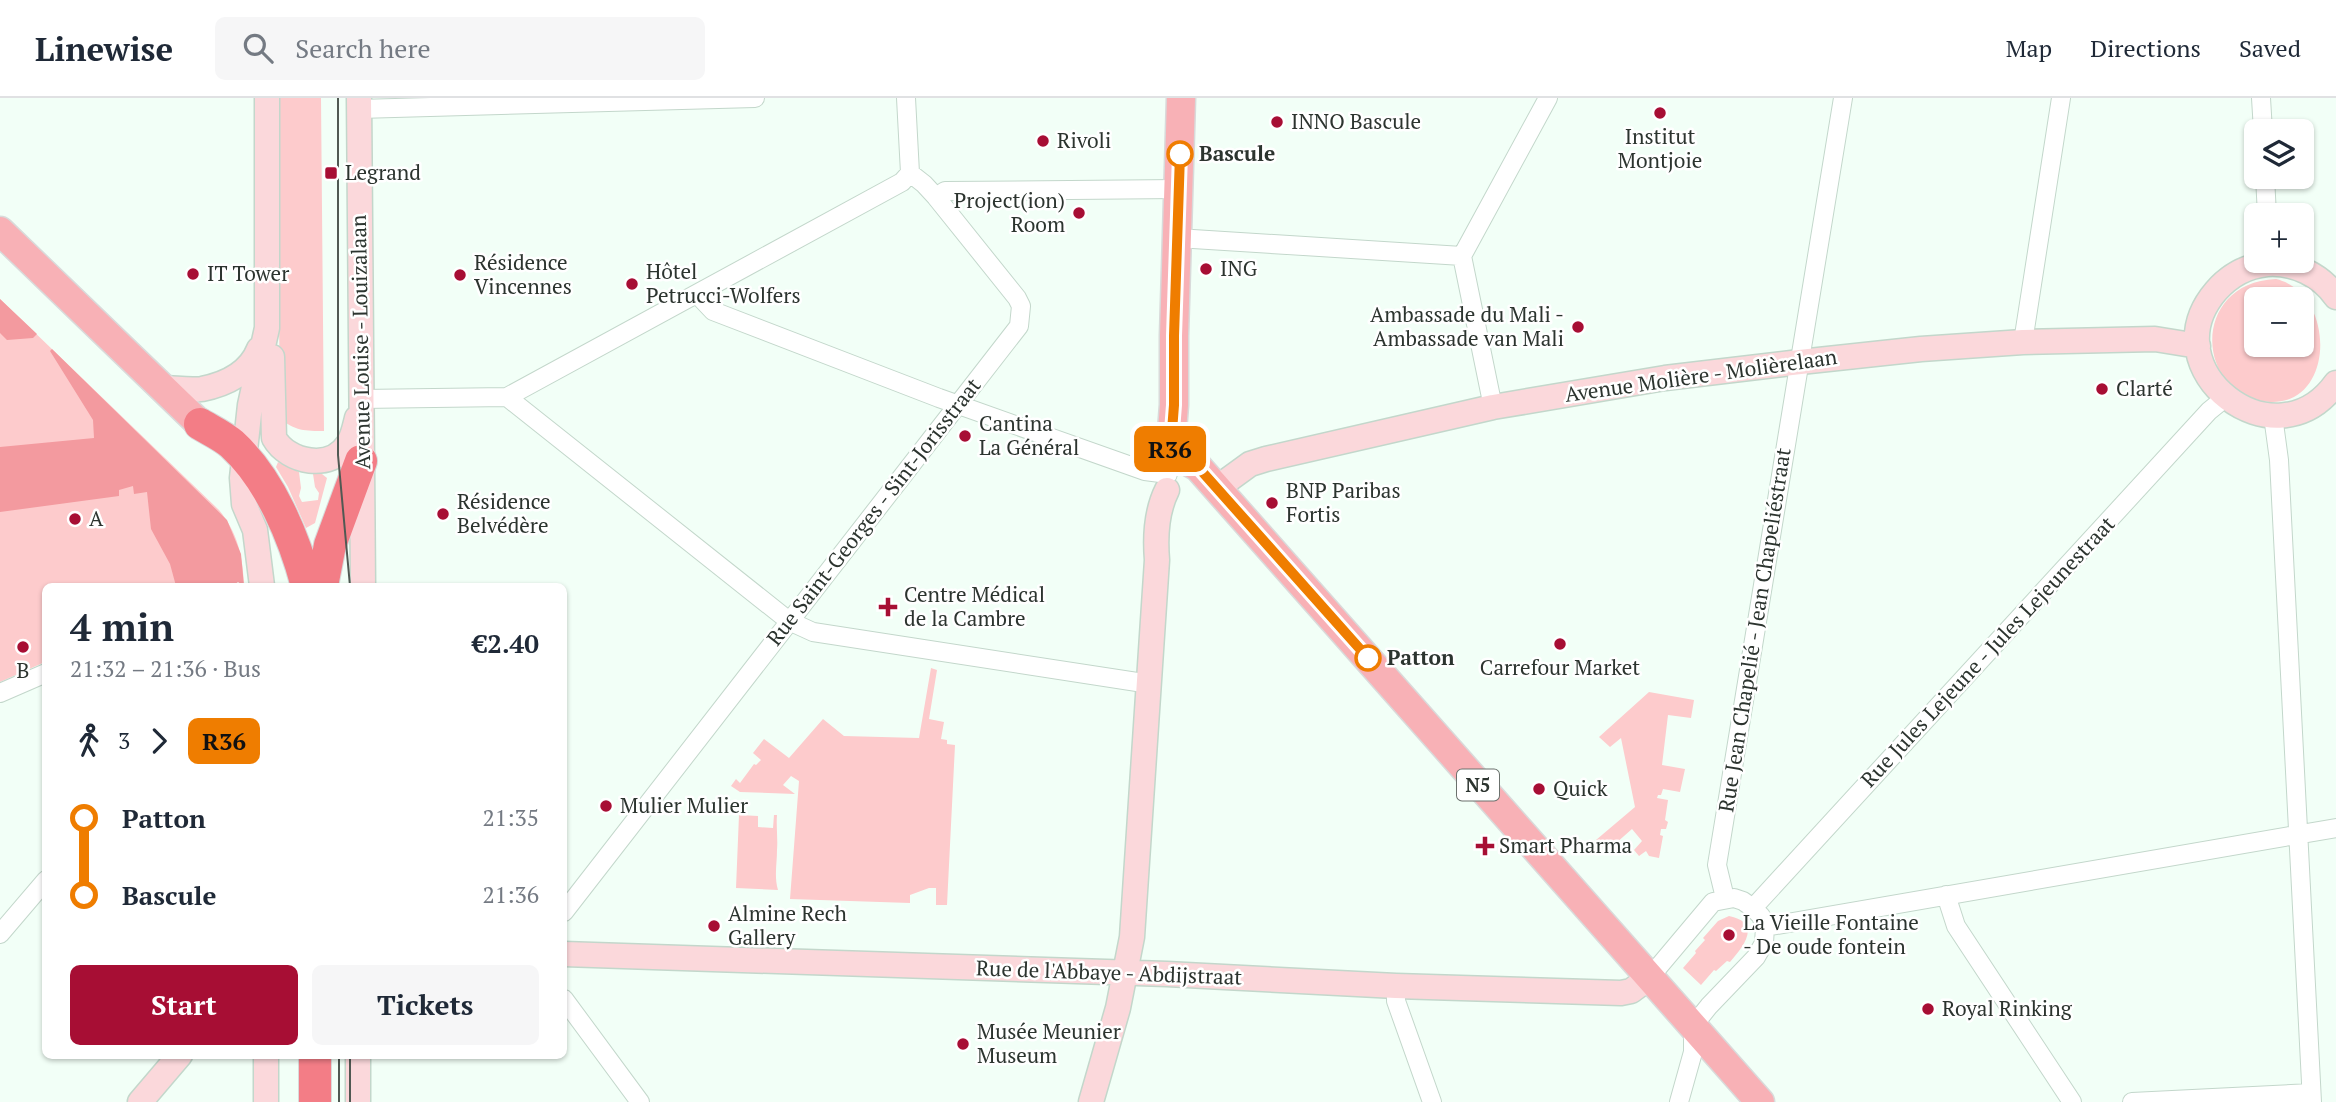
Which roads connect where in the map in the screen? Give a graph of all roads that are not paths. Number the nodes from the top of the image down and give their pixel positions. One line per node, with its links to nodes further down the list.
1 (267, 98): 21 (street)
2 (755, 98): 9 (street)
3 (905, 98): 11 (street)
4 (1181, 98): 12 (main road)
5 (1548, 98): 16 (street)
6 (1843, 98): 24 (street, Rue Jean Chapelié - Jean Chapeliéstraat)
7 (2061, 98): 22 (street)
8 (2261, 98): 10 (street)
9 (359, 104): 29 (street, Avenue Louise - Louizalaan)
10 (2262, 119)
11 (910, 173): 13 (street, Rue Saint-Georges - Sint-Jorisstraat); 20 (street)
12 (1179, 189): 13 (street); 15 (main road)
13 (936, 197): 30 (street, Rue Saint-Georges - Sint-Jorisstraat)
14 (0, 231): 26 (main road)
15 (1177, 238): 16 (street); 36 (main road)
16 (1462, 256): 31 (street)
17 (2244, 271): 23 (street)
18 (2310, 273): 19 (street)
19 (2332, 284)
20 (697, 294): 27 (street); 30 (street)
21 (267, 328): 26 (street); 29 (street); 35 (street)
22 (2023, 342): 23 (street, Avenue Molière - Molièrelaan); 24 (street, Avenue Molière - Molièrelaan)
23 (2198, 346): 28 (street)
24 (1800, 362): 31 (street, Avenue Molière - Molièrelaan); 51 (street, Rue Jean Chapelié - Jean Chapeliéstraat)
25 (2336, 383): 32 (street)
26 (163, 388): 33 (main road)
27 (507, 397): 29 (street); 43 (street)
28 (2225, 398): 32 (street); 53 (street, Rue Jules Lejeune - Jules Lejeunestraat)
29 (360, 404): 34 (street, Avenue Louise - Louizalaan)
30 (957, 404): 36 (street); 43 (street, Rue Saint-Georges - Sint-Jorisstraat)
31 (1493, 407): 37 (street, Avenue Molière - Molièrelaan)
32 (2273, 416): 48 (street)
33 (200, 424): 35 (highway)
34 (361, 461): 41 (highway); 42 (street, Avenue Louise - Louizalaan)
35 (242, 467): 38 (street); 39 (highway); 40 (highway)
36 (1168, 474): 37 (main road, N5); 45 (street)
37 (1217, 488): 58 (main road, N5)
38 (262, 583)
39 (289, 583)
40 (306, 583)
41 (323, 583)
42 (363, 583)
43 (789, 621): 45 (street); 52 (street, Rue Saint-Georges - Sint-Jorisstraat)
44 (42, 675): 46 (street)
45 (1150, 684): 57 (street)
46 (0, 693)
47 (2336, 828): 48 (street)
48 (2299, 834): 50 (street); 67 (street)
49 (42, 885): 55 (street)
50 (1946, 895): 54 (street); 78 (street)
51 (1726, 898): 53 (street); 58 (street)
52 (567, 908)
53 (1753, 908): 54 (street)
54 (1765, 927): 61 (street)
55 (0, 934)
56 (567, 954): 57 (street, Rue de l'Abbaye - Abdijstraat)
57 (1125, 973): 59 (street, Rue de l'Abbaye - Abdijstraat); 74 (street)
58 (1650, 977): 59 (street, Rue de l'Abbaye - Abdijstraat); 61 (main road, N5)
59 (1396, 986): 75 (street)
60 (567, 1003): 73 (street)
61 (1693, 1026): 76 (street); 77 (main road, N5)
62 (177, 1059): 68 (street)
63 (265, 1059): 69 (street)
64 (301, 1059): 70 (highway)
65 (315, 1059): 71 (highway)
66 (359, 1059): 72 (street)
67 (2312, 1097): 79 (street)
68 (140, 1102)
69 (266, 1102)
70 (301, 1102)
71 (315, 1102)
72 (358, 1102)
73 (640, 1102)
74 (1091, 1102)
75 (1432, 1102)
76 (1679, 1102)
77 (1760, 1102)
78 (2072, 1102)
79 (2132, 1102)

